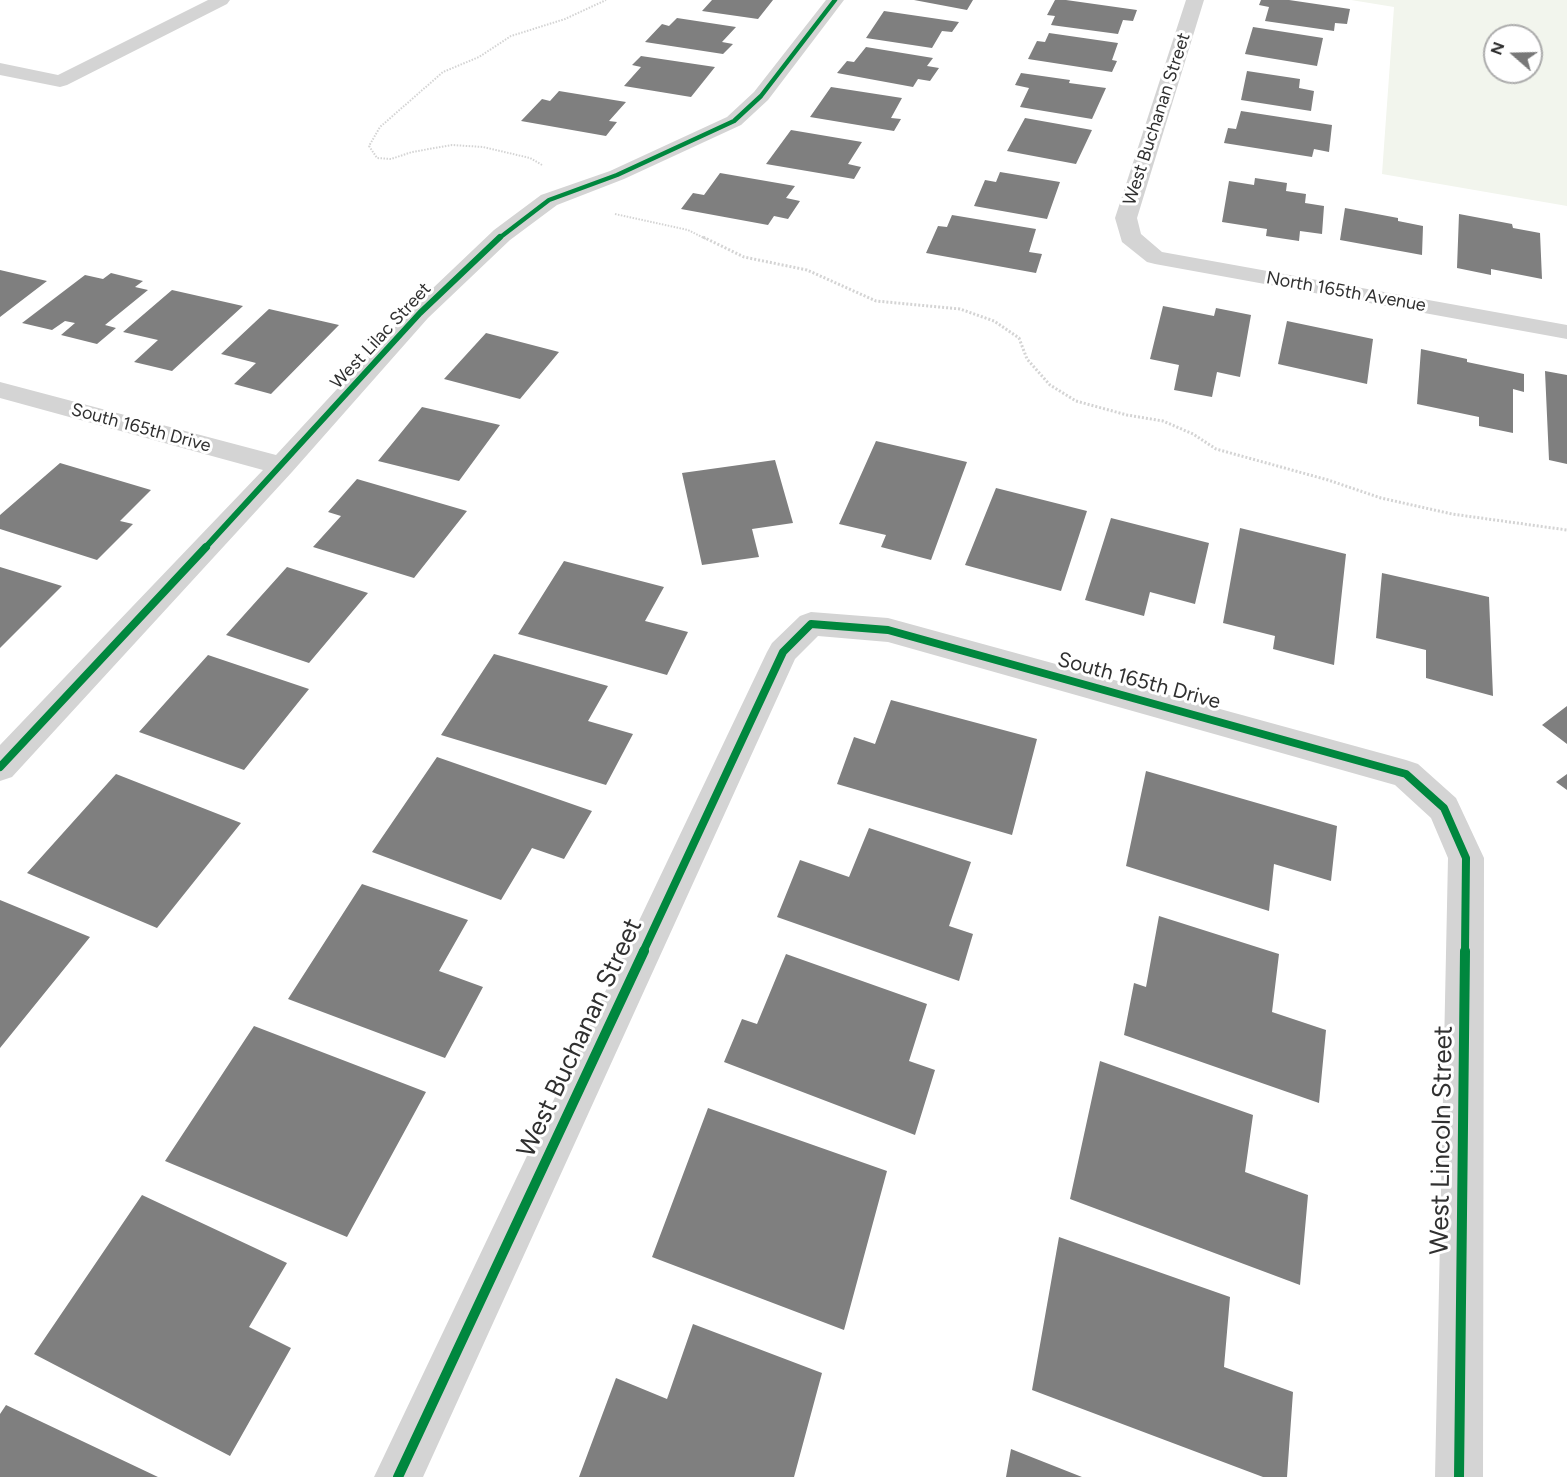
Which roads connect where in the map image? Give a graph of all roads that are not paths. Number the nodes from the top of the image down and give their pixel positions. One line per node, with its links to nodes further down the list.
1 (221, 0): 4 (street)
2 (835, 0): 8 (street, West Lilac Street)
3 (1196, 0): 5 (street, West Buchanan Street)
4 (0, 69)
5 (1130, 237): 6 (street, North 165th Avenue)
6 (1567, 332)
7 (0, 390): 8 (street, South 165th Drive)
8 (282, 466): 10 (street, West Lilac Street)
9 (811, 624): 11 (street, South 165th Drive); 12 (street, West Buchanan Street)
10 (0, 766)
11 (1444, 808): 13 (street, West Lincoln Street)
12 (398, 1477)
13 (1460, 1477)

